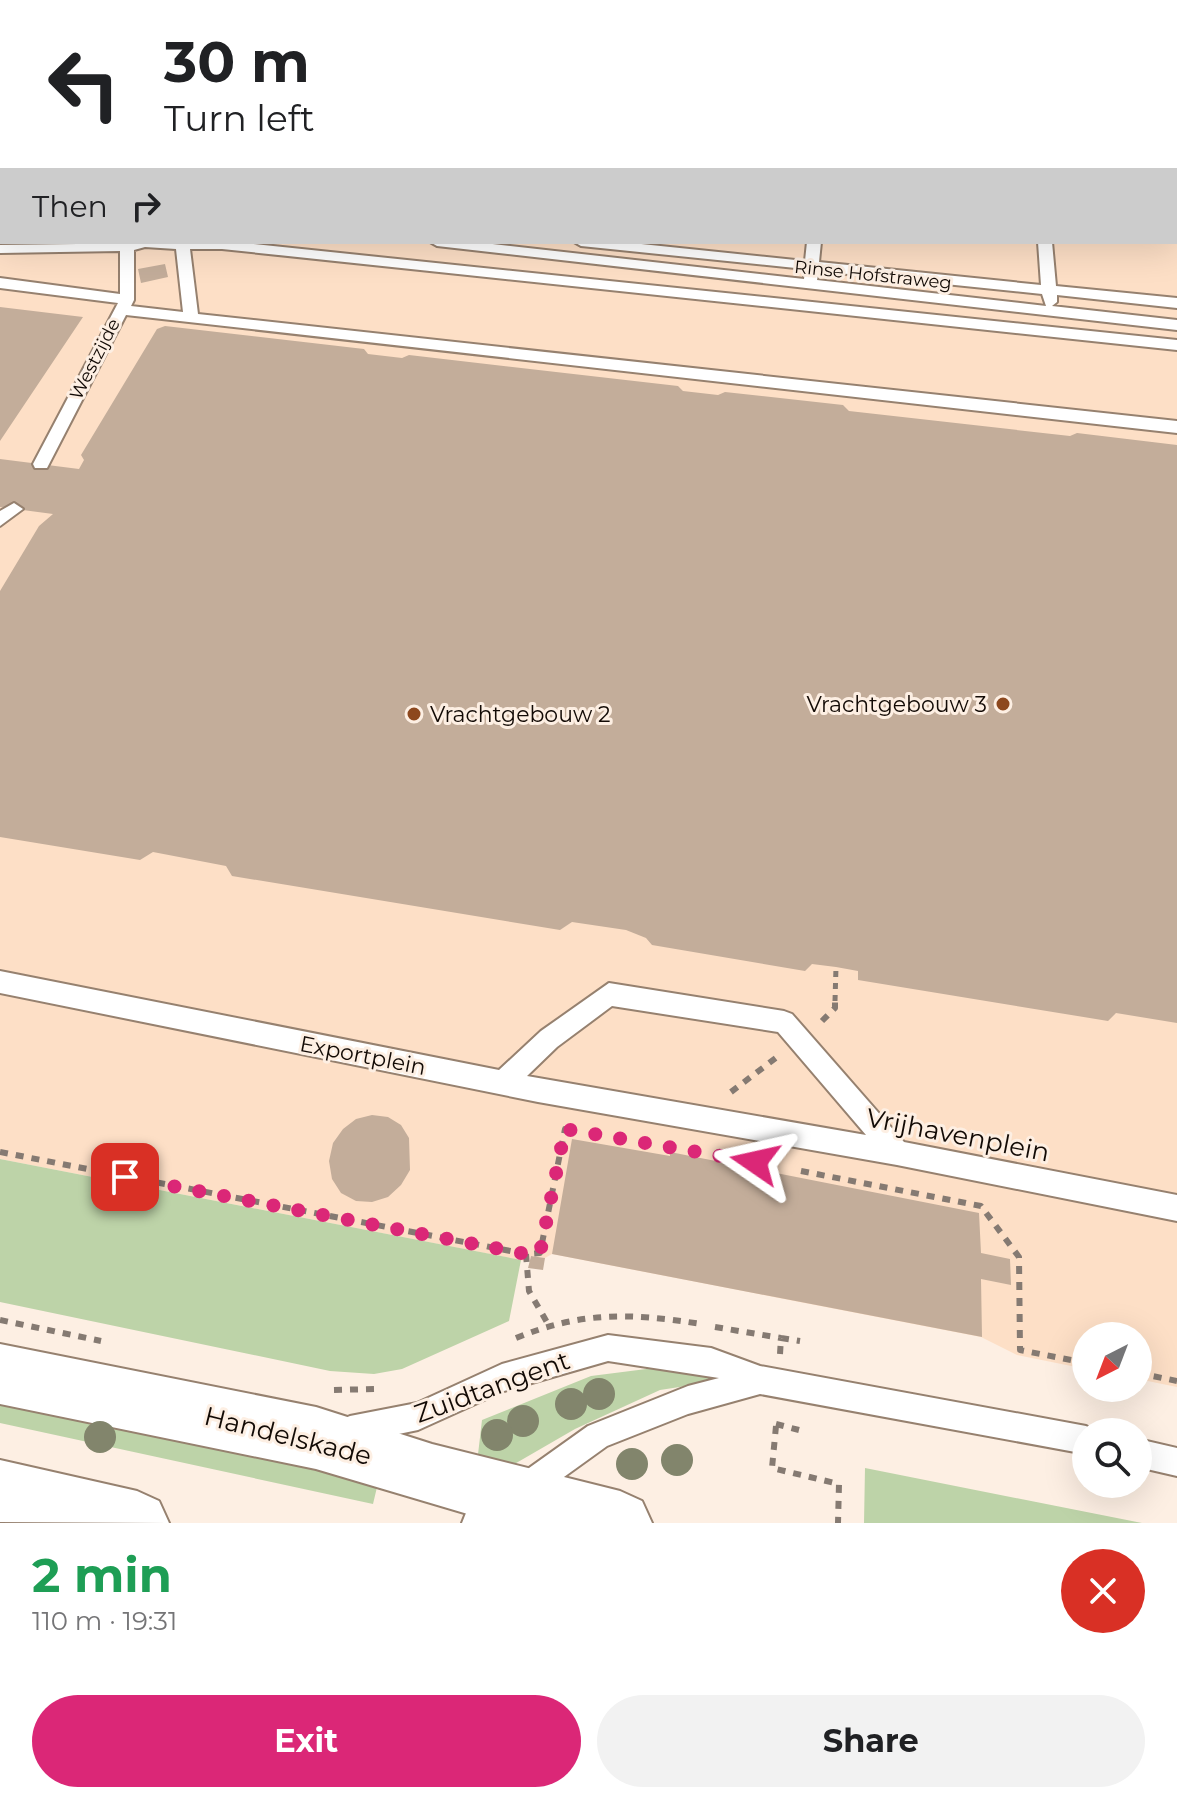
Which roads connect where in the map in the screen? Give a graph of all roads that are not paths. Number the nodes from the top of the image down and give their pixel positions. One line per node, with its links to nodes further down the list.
1 (46, 244): 11 (lane)
2 (142, 244): 9 (lane); 11 (lane); 20 (lane, Westzijde)
3 (453, 244): 12 (lane, Rinse Hofstraweg)
4 (571, 244): 12 (lane)
5 (600, 244): 13 (lane, Rinse Hofstraweg)
6 (762, 244): 13 (lane)
7 (814, 244): 14 (lane)
8 (1045, 244): 18 (lane)
9 (183, 245): 22 (lane); 24 (lane)
10 (0, 249): 11 (lane)
11 (20, 251)
12 (566, 258): 15 (lane, Rinse Hofstraweg)
13 (759, 261): 14 (lane, Rinse Hofstraweg); 15 (lane)
14 (811, 265): 17 (lane); 18 (lane, Rinse Hofstraweg)
15 (757, 280): 17 (lane, Rinse Hofstraweg)
16 (0, 283): 20 (lane)
17 (811, 286): 21 (lane, Rinse Hofstraweg)
18 (1049, 291): 19 (lane, Rinse Hofstraweg); 21 (lane)
19 (1177, 303)
20 (124, 305): 22 (lane); 26 (lane, Westzijde)
21 (1050, 312): 23 (lane, Rinse Hofstraweg)
22 (191, 317): 25 (lane)
23 (1177, 325)
24 (1177, 345)
25 (1177, 427)
26 (41, 464)
27 (0, 982): 28 (lane, Exportplein)
28 (503, 1083): 29 (lane, Exportplein); 30 (lane)
29 (727, 1123): 30 (lane, Vrijhavenplein)
30 (897, 1153): 31 (lane, Vrijhavenplein)
31 (1177, 1208)
32 (0, 1374): 34 (street, Handelskade)
33 (760, 1380): 34 (lane, Zuidtangent); 35 (lane, Zuidtangent); 39 (lane, Zuidtangent)
34 (319, 1413): 39 (street, Handelskade)
35 (1072, 1437)
36 (1152, 1456): 37 (lane)
37 (1177, 1462)
38 (0, 1491): 40 (street)
39 (494, 1509): 41 (street, Handelskade)
40 (137, 1523)
41 (620, 1523)

